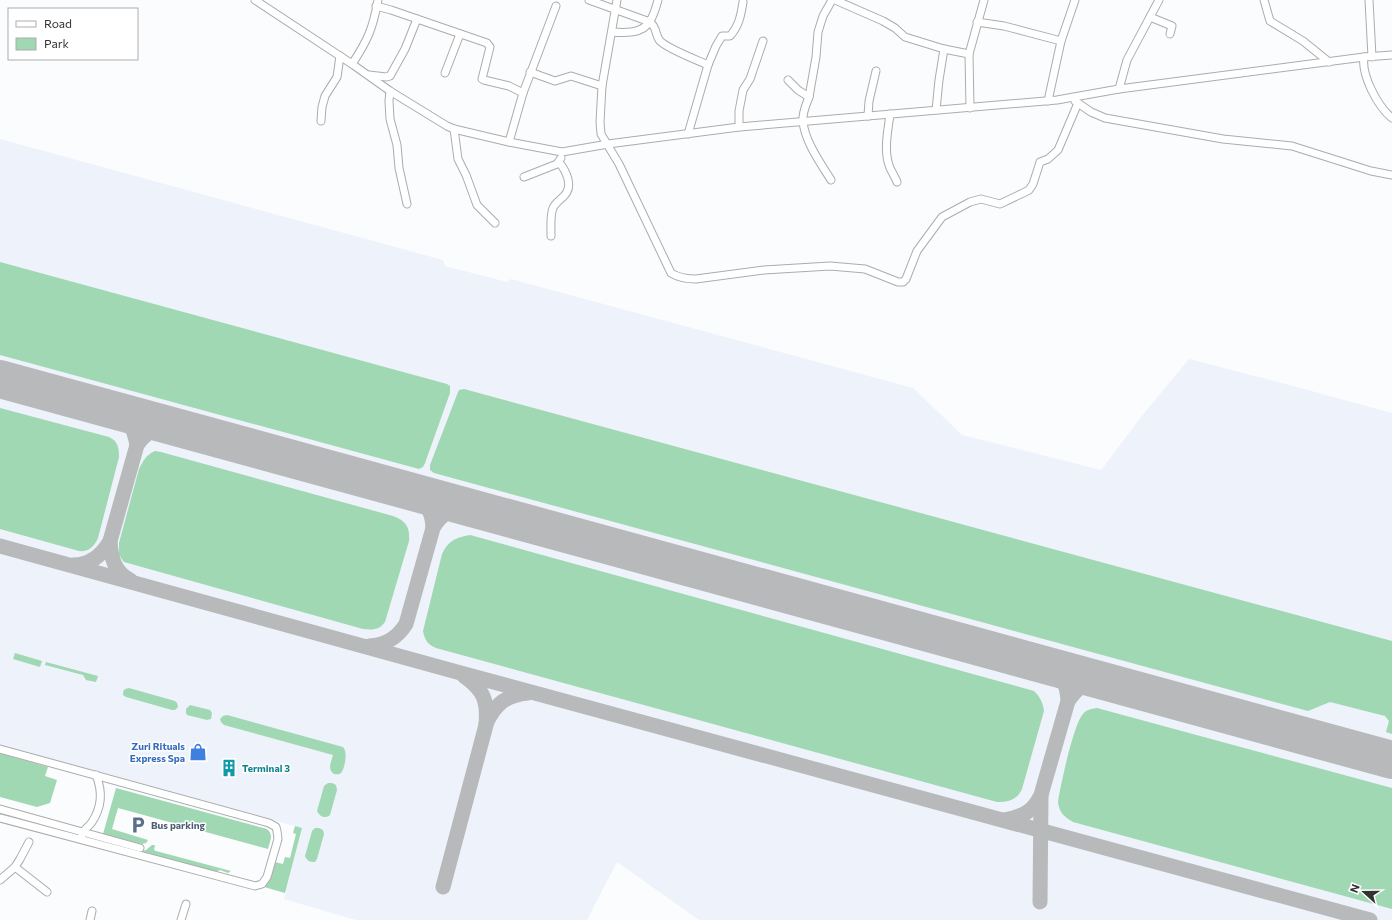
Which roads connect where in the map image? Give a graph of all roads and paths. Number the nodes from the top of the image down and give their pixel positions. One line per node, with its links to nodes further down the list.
1 (590, 0): 15 (street)
2 (617, 0): 15 (street)
3 (658, 0): 18 (street)
4 (832, 0): 43 (street)
5 (835, 0): 25 (street)
6 (984, 0): 19 (street)
7 (1075, 0): 24 (street)
8 (1159, 0): 16 (street)
9 (1264, 0): 31 (street)
10 (1369, 0): 30 (street)
11 (258, 1): 28 (street)
12 (743, 2): 33 (street)
13 (377, 3): 17 (street); 32 (street)
14 (556, 6): 35 (street)
15 (616, 9): 18 (street); 20 (street)
16 (1150, 17): 22 (street); 40 (street)
17 (417, 19): 21 (street); 36 (street)
18 (650, 22): 20 (street); 33 (street)
19 (977, 22): 24 (street); 26 (street)
20 (612, 32): 39 (street)
21 (460, 34): 37 (street); 42 (street)
22 (1170, 34)
23 (763, 41): 53 (street)
24 (1062, 41): 45 (street)
25 (944, 50): 26 (street); 47 (street)
26 (969, 54): 46 (street)
27 (1392, 54): 30 (street)
28 (340, 56): 32 (street); 51 (street)
29 (1364, 57): 30 (street); 31 (street); 50 (street)
30 (1372, 57)
31 (1329, 62): 40 (street)
32 (352, 64): 36 (street)
33 (708, 65): 55 (street)
34 (876, 71): 49 (street)
35 (530, 72): 39 (street); 42 (street)
36 (366, 74): 41 (street)
37 (445, 74)
38 (788, 80): 43 (street)
39 (602, 86): 57 (street)
40 (1119, 89): 44 (street)
41 (390, 91): 54 (street); 64 (street)
42 (523, 93): 56 (street)
43 (809, 97): 52 (street)
44 (1075, 100): 45 (street); 57 (street); 60 (street)
45 (1048, 101): 46 (street)
46 (970, 108): 47 (street)
47 (936, 110): 48 (street)
48 (890, 114): 49 (street); 63 (street)
49 (868, 116): 52 (street)
50 (1392, 118)
51 (321, 121)
52 (803, 122): 53 (street); 62 (street)
53 (739, 127): 55 (street)
54 (454, 129): 56 (street); 65 (street)
55 (688, 134): 57 (street)
56 (509, 142): 58 (street)
57 (608, 144): 58 (street)
58 (562, 152): 59 (street)
59 (559, 162): 61 (street); 66 (street)
60 (1392, 175)
61 (524, 177)
62 (831, 180)
63 (897, 182)
64 (407, 204)
65 (495, 223)
66 (551, 236)
67 (0, 749): 68 (street)
68 (96, 775): 71 (street); 72 (street)
69 (0, 809): 71 (street)
70 (0, 818): 72 (street)
71 (82, 832): 72 (street); 74 (street)
72 (80, 840)
73 (29, 842): 75 (street)
74 (140, 848)
75 (14, 867): 76 (street); 77 (street)
76 (0, 880)
77 (47, 892)
78 (186, 904): 81 (street)
79 (92, 911): 80 (street)
80 (90, 920)
81 (181, 920)

